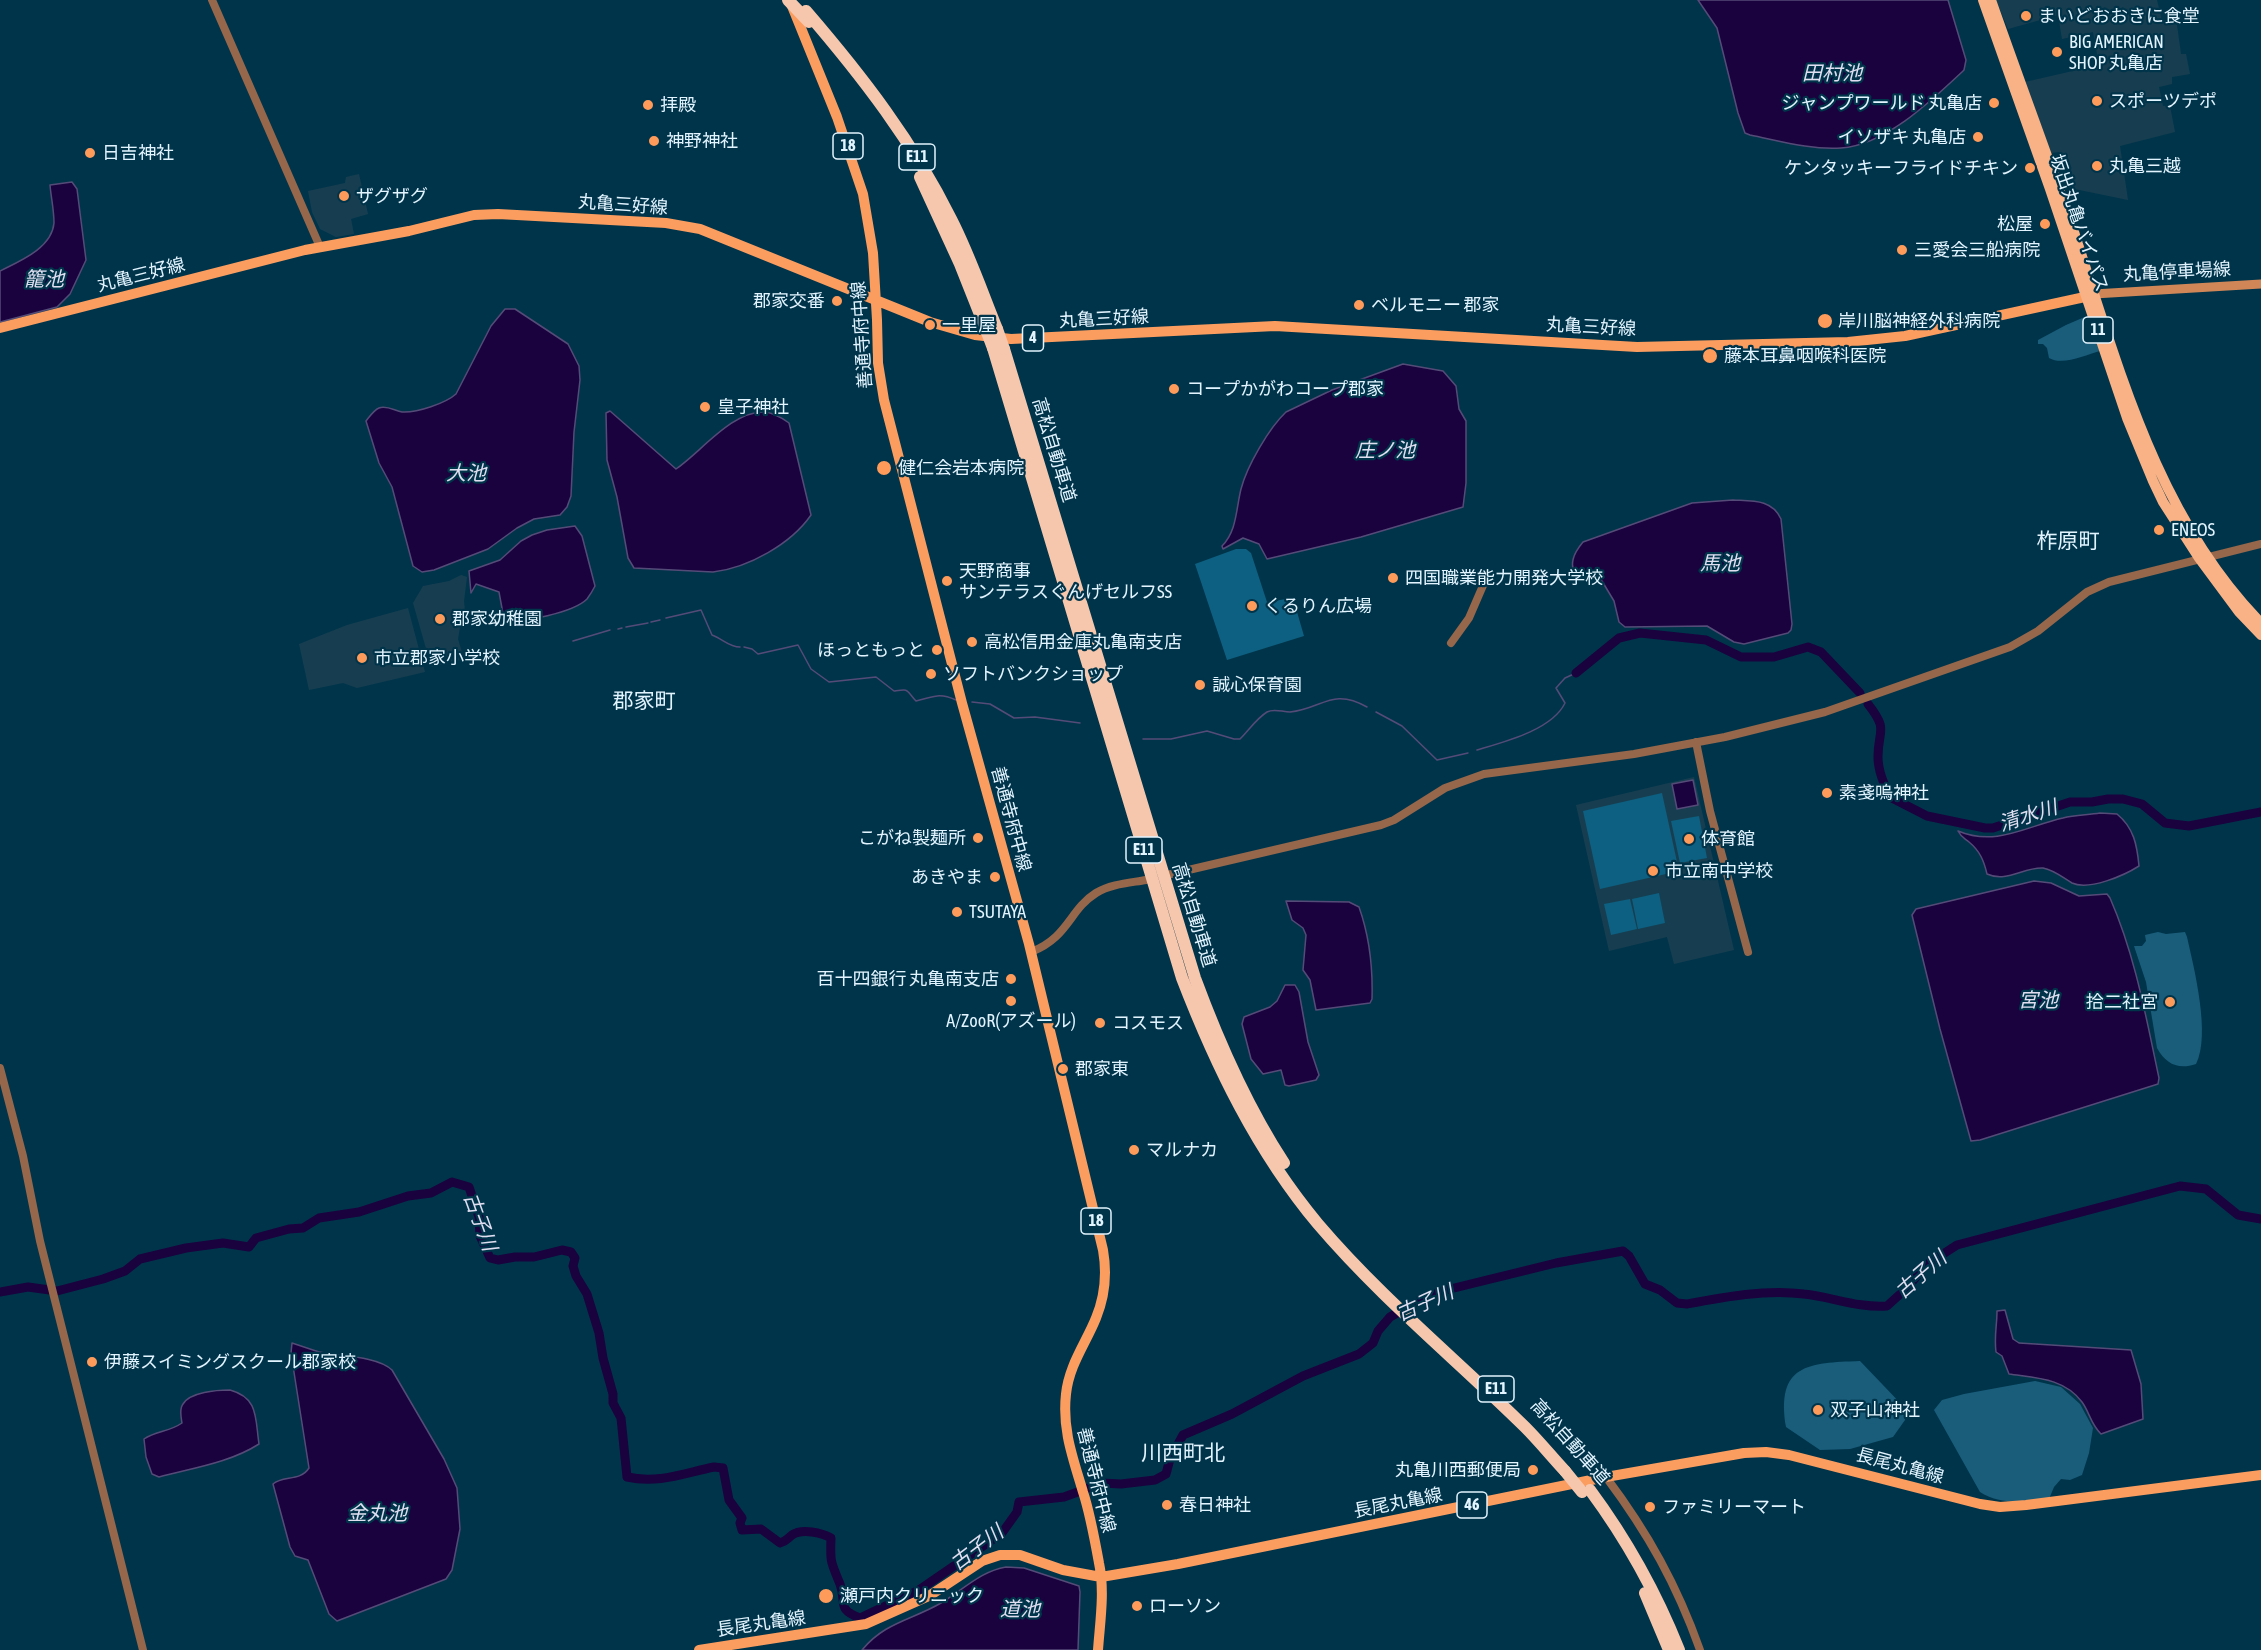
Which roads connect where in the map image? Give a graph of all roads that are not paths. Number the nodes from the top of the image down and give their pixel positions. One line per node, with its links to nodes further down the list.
1 (212, 0): 6 (street)
2 (789, 0): 9 (main road, 善通寺府中線 / 18); 11 (highway, 高松自動車道 / E11, bridge)
3 (1983, 0): 8 (highway, 坂出丸亀バイパス / 11)
4 (1991, 0): 8 (highway, 坂出丸亀バイパス / 11)
5 (799, 4): 11 (highway, 高松自動車道 / E11)
6 (320, 247): 9 (main road, 丸亀三好線 / 4); 10 (main road, 丸亀三好線 / 4)
7 (2261, 284): 8 (main road, 丸亀停車場線)
8 (2090, 295): 9 (main road, 丸亀三好線 / 4); 13 (highway, 坂出丸亀バイパス / 11)
9 (876, 300): 21 (main road, 善通寺府中線 / 18)
10 (0, 328)
11 (991, 328): 26 (highway, 高松自動車道 / E11, bridge)
12 (2261, 543): 13 (street)
13 (2203, 557): 15 (highway, 坂出丸亀バイパス / 11); 16 (highway, 坂出丸亀バイパス / 11); 18 (street)
14 (1488, 574): 17 (street)
15 (2261, 622)
16 (2261, 635)
17 (1451, 643)
18 (1696, 742): 19 (street); 22 (street)
19 (1167, 875)
20 (1146, 880): 21 (street)
21 (1031, 952): 27 (main road, 善通寺府中線 / 18)
22 (1748, 952)
23 (0, 1068): 28 (street)
24 (2261, 1475): 25 (main road, 長尾丸亀線 / 46)
25 (1606, 1478): 27 (main road, 長尾丸亀線 / 46); 33 (street)
26 (1586, 1491): 31 (highway, 高松自動車道 / E11); 32 (highway, 高松自動車道 / E11)
27 (1101, 1577): 29 (main road, 長尾丸亀線 / 46); 30 (main road, 善通寺府中線 / 18)
28 (143, 1650)
29 (699, 1650)
30 (1098, 1650)
31 (1669, 1650)
32 (1679, 1650)
33 (1700, 1650)

